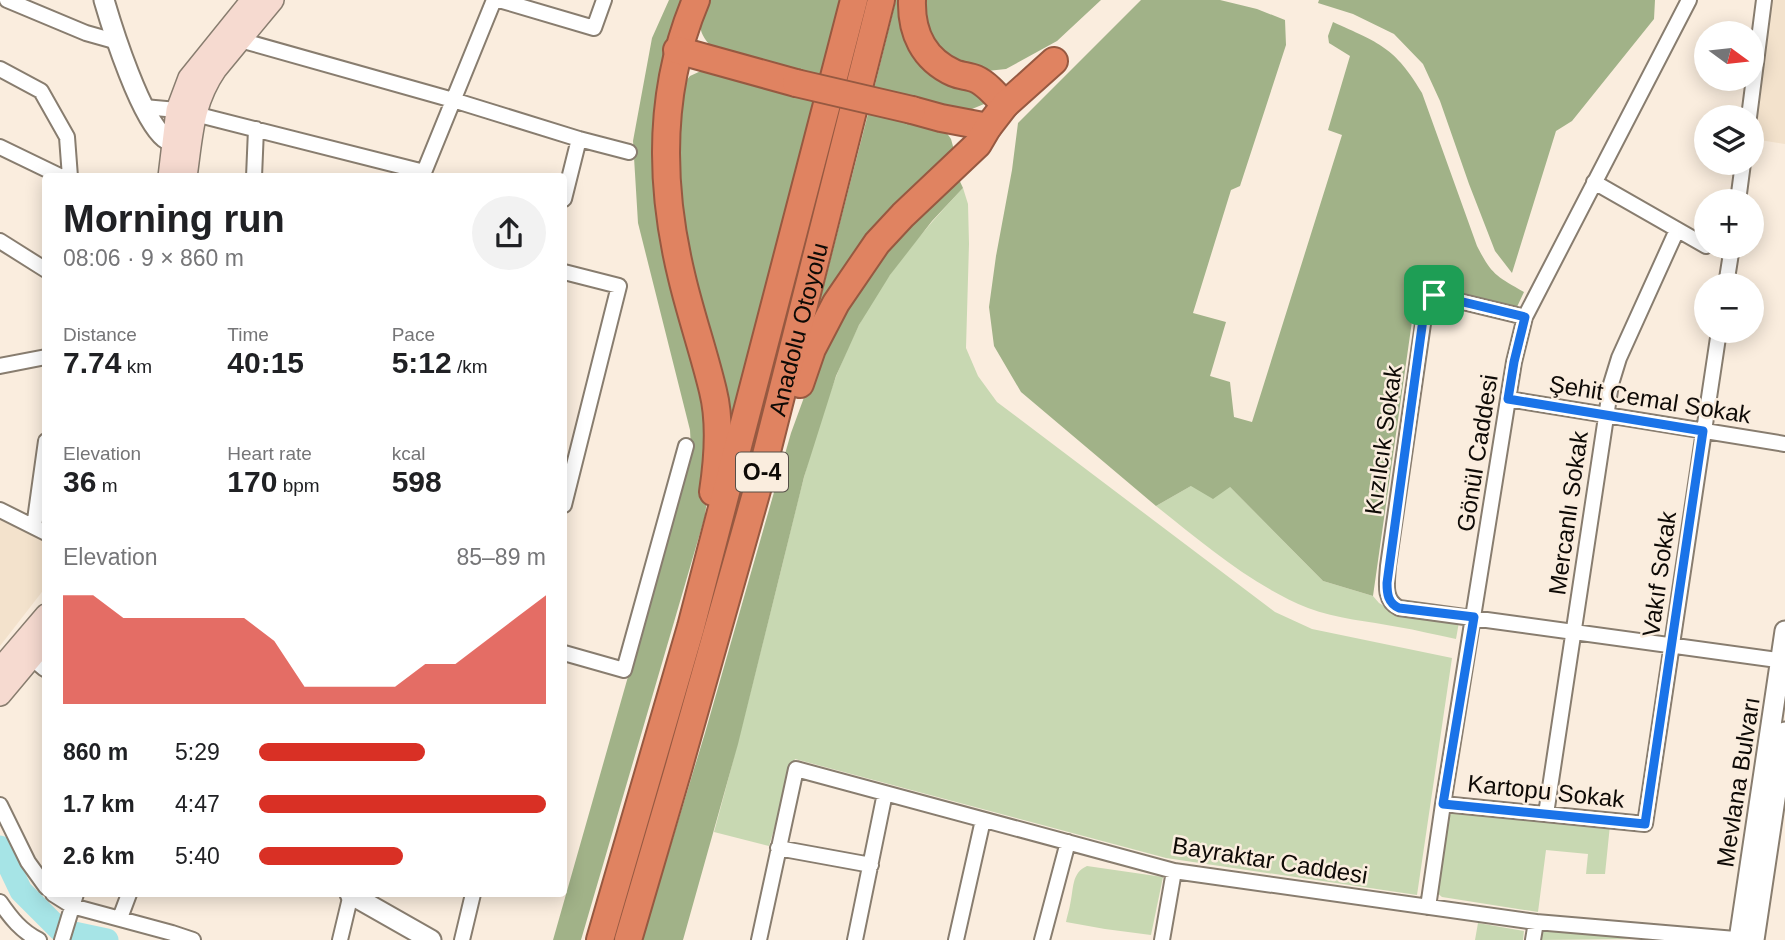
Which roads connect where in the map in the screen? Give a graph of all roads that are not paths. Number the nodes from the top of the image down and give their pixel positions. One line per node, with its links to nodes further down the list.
1 (7, 0): 14 (street)
2 (104, 0): 14 (street)
3 (252, 0): 22 (main road)
4 (273, 0): 13 (main road)
5 (497, 0): 6 (street); 18 (street)
6 (604, 0)
7 (696, 0): 15 (highway)
8 (854, 0): 59 (highway, Anadolu Otoyolu / O-4)
9 (881, 0): 69 (highway, Anadolu Otoyolu / O-4)
10 (912, 0): 17 (highway)
11 (1689, 0): 38 (street, Gönül Caddesi)
12 (1765, 0): 20 (street)
13 (240, 40): 18 (street); 22 (main road)
14 (118, 43): 21 (street)
15 (677, 50): 23 (highway, bridge); 59 (highway)
16 (0, 69): 32 (street)
17 (978, 80): 19 (highway); 19 (highway)
18 (453, 100): 26 (street); 37 (street)
19 (1005, 105): 24 (highway)
20 (1751, 105)
21 (144, 107): 22 (street); 27 (street)
22 (186, 112): 25 (street); 27 (main road)
23 (941, 118): 24 (highway); 30 (highway)
24 (988, 127): 30 (highway)
25 (256, 129): 35 (street); 36 (street)
26 (579, 139): 29 (street); 39 (street)
27 (182, 145): 33 (main road); 34 (main road)
28 (0, 147): 31 (street)
29 (629, 152)
30 (959, 162): 69 (highway)
31 (54, 173)
32 (70, 173)
33 (171, 173)
34 (186, 173)
35 (254, 173)
36 (419, 173)
37 (423, 173)
38 (1594, 182): 40 (street); 45 (street, Gönül Caddesi)
39 (567, 187)
40 (1677, 230): 41 (street); 50 (street, Mercanlı Sokak)
41 (1694, 239)
42 (0, 241): 43 (street)
43 (42, 267)
44 (567, 273): 54 (street)
45 (1525, 317): 49 (street, Gönül Caddesi); 58 (street, Kızılcık Sokak)
46 (1717, 343): 51 (street, Vakıf Sokak)
47 (42, 358): 48 (street)
48 (0, 366)
49 (1508, 399): 50 (street, Şehit Cemal Sokak); 58 (street, Gönül Caddesi)
50 (1606, 414): 51 (street, Şehit Cemal Sokak); 60 (street, Mercanlı Sokak)
51 (1703, 431): 52 (street, Şehit Cemal Sokak); 63 (street, Vakıf Sokak)
52 (1785, 444)
53 (687, 446): 64 (street)
54 (567, 493)
55 (42, 500): 57 (street)
56 (0, 510): 57 (street)
57 (40, 530)
58 (1474, 617): 60 (street); 71 (street, Gönül Caddesi)
59 (691, 627): 96 (highway, Anadolu Otoyolu / O-4)
60 (1574, 631): 63 (street); 73 (street, Mercanlı Sokak)
61 (1785, 631): 65 (street, Mevlana Bulvarı)
62 (38, 641): 66 (main road); 67 (main road)
63 (1671, 645): 65 (street); 75 (street, Vakıf Sokak)
64 (567, 654)
65 (1783, 661): 104 (street, Mevlana Bulvarı)
66 (0, 669)
67 (0, 695)
68 (1785, 732): 106 (street, Mevlana Bulvarı)
69 (679, 766): 97 (highway, Anadolu Otoyolu / O-4)
70 (886, 793): 74 (street, Bayraktar Caddesi); 77 (street, Bayraktar Caddesi); 78 (street)
71 (1443, 804): 73 (street, Kartopu Sokak); 87 (street, Gönül Caddesi)
72 (0, 805): 80 (street)
73 (1546, 814): 75 (street, Kartopu Sokak)
74 (983, 820): 76 (street, Bayraktar Caddesi); 100 (street)
75 (1645, 824)
76 (1068, 842): 79 (street, Bayraktar Caddesi); 101 (street)
77 (778, 848): 78 (street); 98 (street)
78 (871, 866): 99 (street)
79 (1174, 871): 87 (street, Bayraktar Caddesi); 102 (street)
80 (42, 881)
81 (129, 897): 88 (street)
82 (350, 897): 93 (street)
83 (356, 897): 94 (street)
84 (472, 897): 95 (street)
85 (0, 902): 90 (street)
86 (72, 906): 88 (street); 91 (street)
87 (1429, 907): 89 (street, Bayraktar Caddesi)
88 (120, 919): 92 (street)
89 (1536, 922): 103 (street); 104 (street, Bayraktar Caddesi)
90 (39, 940)
91 (62, 940)
92 (193, 940)
93 (340, 940)
94 (431, 940)
95 (462, 940)
96 (600, 940)
97 (628, 940)
98 (759, 940)
99 (855, 940)
100 (956, 940)
101 (1042, 940)
102 (1162, 940)
103 (1533, 940)
104 (1739, 940): 105 (street, Bayraktar Caddesi)
105 (1748, 940)
106 (1754, 940)

